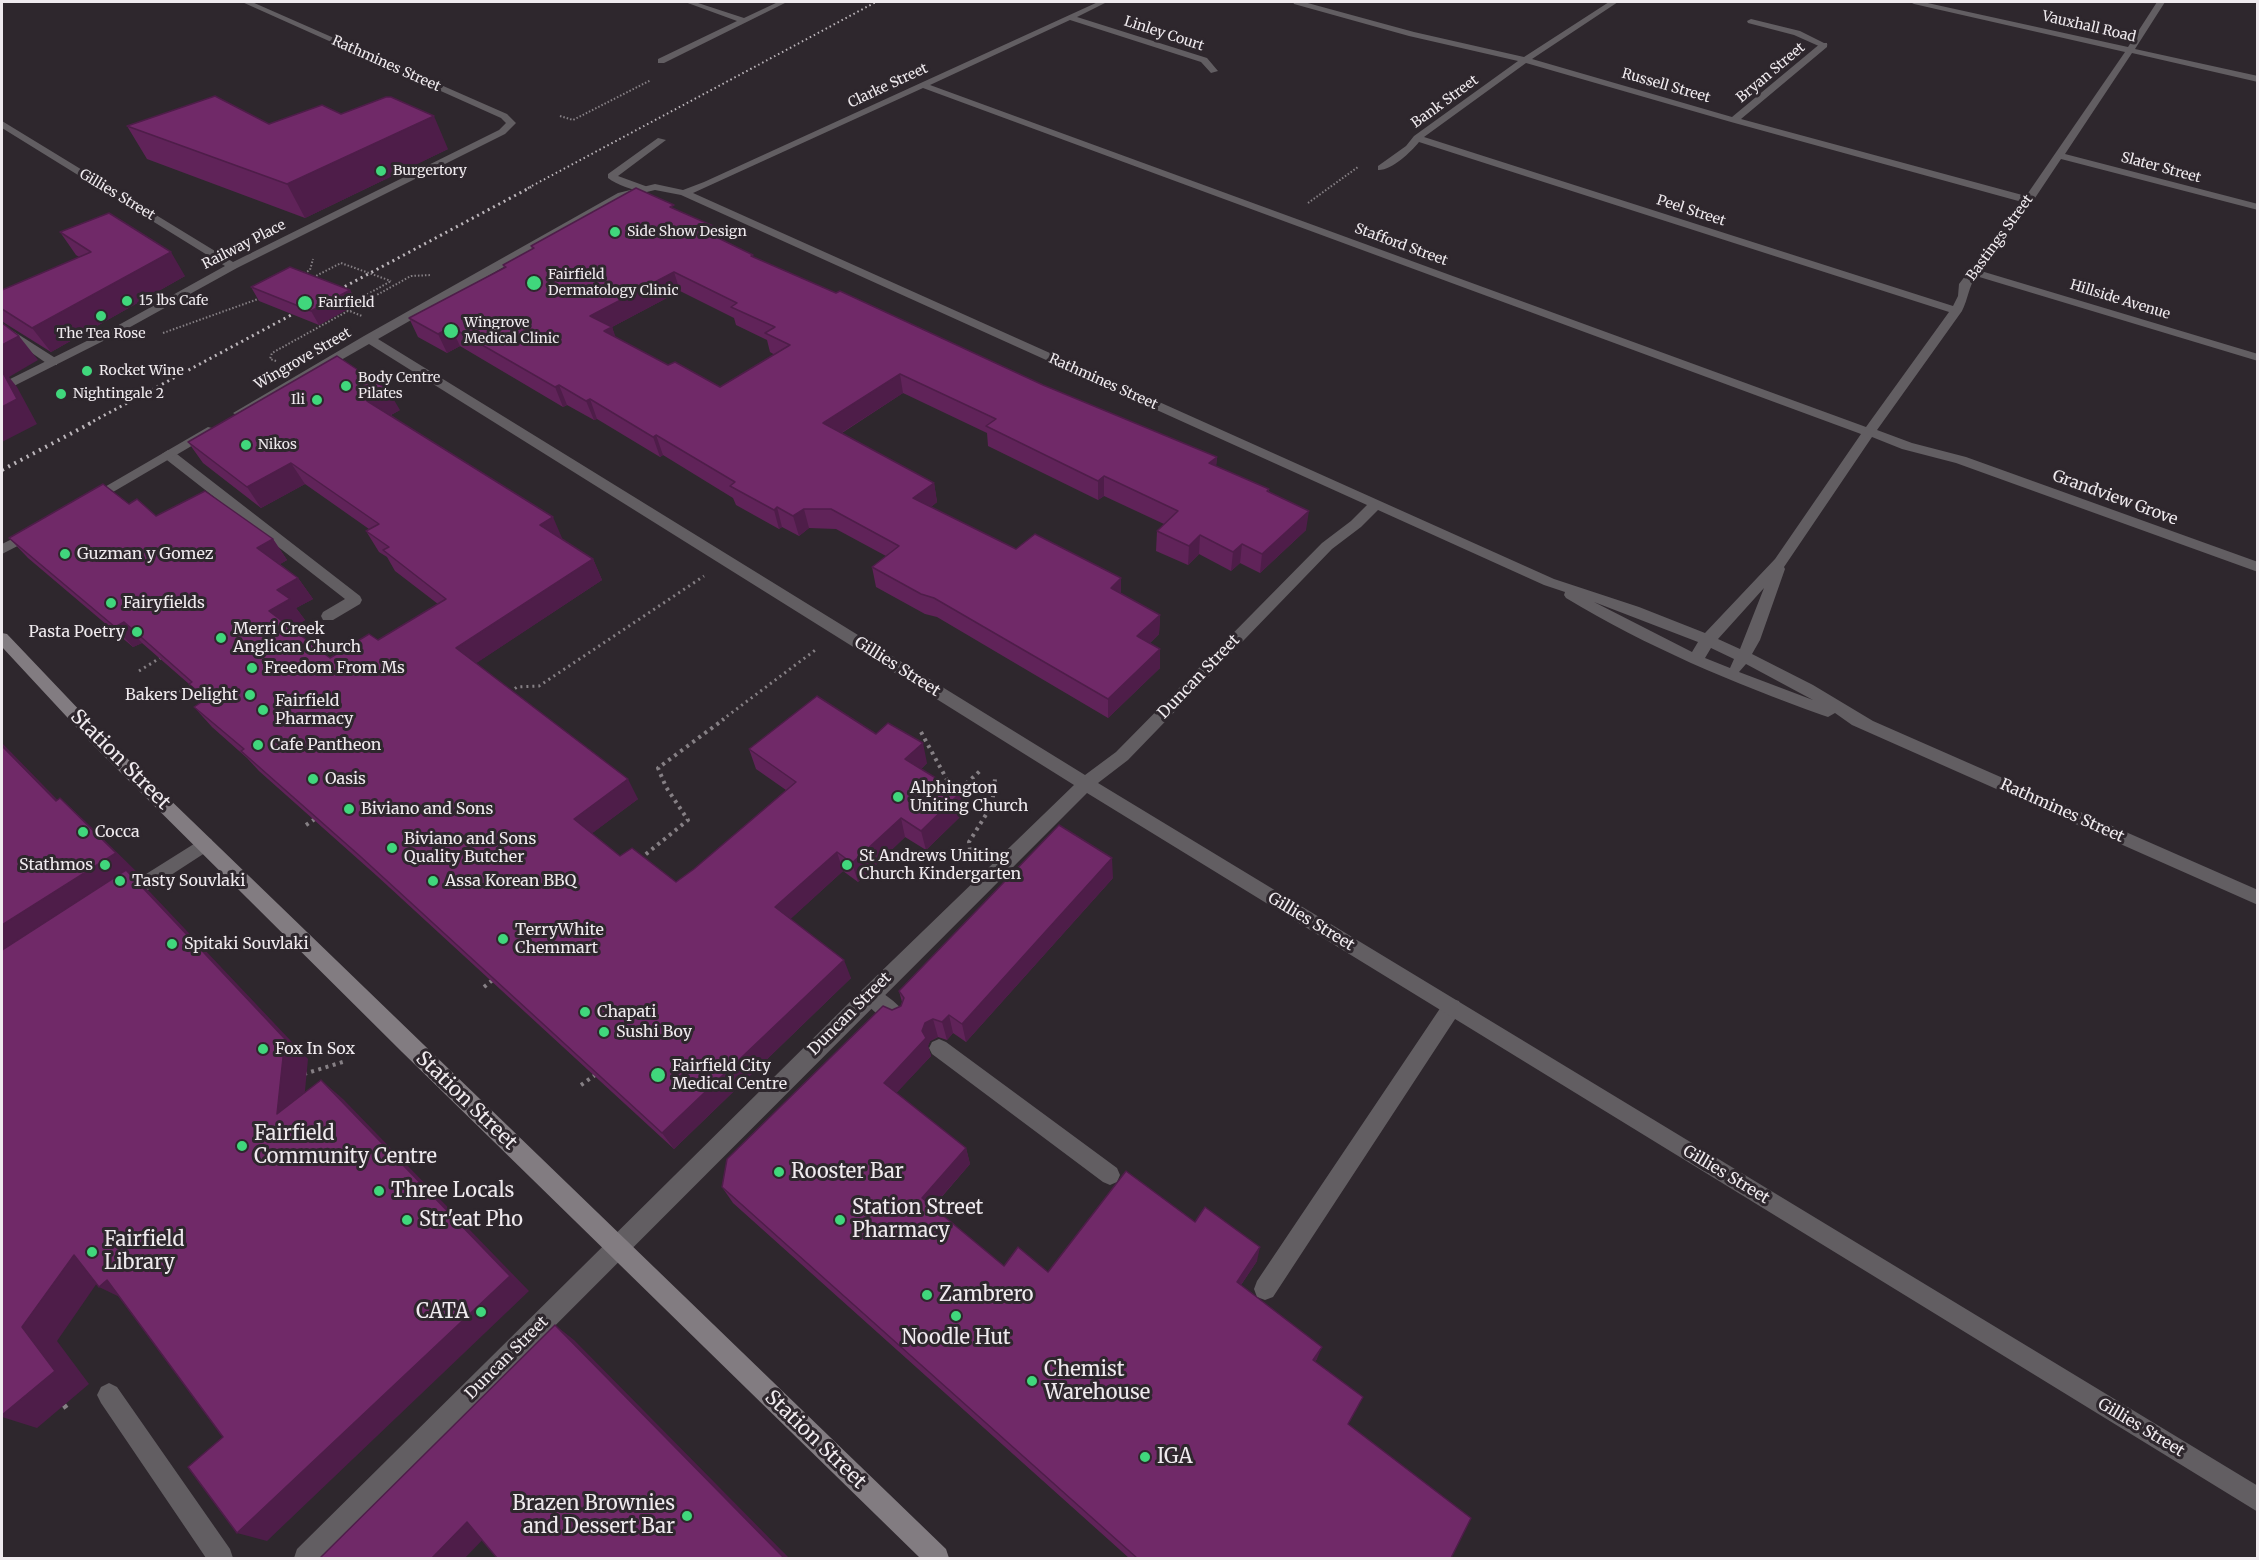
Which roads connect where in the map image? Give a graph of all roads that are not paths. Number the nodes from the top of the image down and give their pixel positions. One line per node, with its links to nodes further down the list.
1 (266, 2): 9 (street)
2 (689, 2): 11 (street)
3 (783, 2): 11 (street)
4 (1103, 2): 10 (street, Clarke Street)
5 (1296, 2): 14 (street, Russell Street)
6 (1614, 2): 14 (street, Bank Street)
7 (1914, 2): 13 (street, Vauxhall Road)
8 (2160, 2): 13 (street, Bastings Street)
9 (250, 3): 21 (street, Rathmines Street)
10 (1068, 17): 16 (street, Linley Court); 18 (street, Clarke Street)
11 (742, 20): 15 (street)
12 (1751, 21): 19 (street, Bryan Street)
13 (2130, 51): 17 (street, Vauxhall Road); 24 (street, Bastings Street)
14 (1526, 60): 19 (street, Russell Street); 22 (street, Bank Street)
15 (661, 61)
16 (1214, 71)
17 (2258, 79)
18 (922, 85): 27 (street, Clarke Street); 38 (street, Stafford Street)
19 (1734, 120): 28 (street, Russell Street)
20 (2, 124): 30 (street, Gillies Street)
21 (502, 132): 30 (street, Railway Place)
22 (1417, 138): 25 (street, Bank Street); 32 (street, Peel Street)
23 (661, 140): 26 (street, Rathmines Street)
24 (2058, 155): 28 (street, Bastings Street); 29 (street, Slater Street)
25 (1381, 168)
26 (649, 188): 27 (street, Rathmines Street); 34 (street, Wingrove Street)
27 (684, 193): 41 (street, Rathmines Street)
28 (2028, 200): 31 (street, Bastings Street)
29 (2258, 207)
30 (233, 266): 36 (street, Railway Place)
31 (1974, 272): 32 (street, Bastings Street); 35 (street, Hillside Avenue)
32 (1956, 311): 38 (street, Bastings Street)
33 (2, 327): 36 (street)
34 (368, 338): 39 (street, Wingrove Street); 54 (street, Gillies Street)
35 (2258, 358)
36 (53, 362): 37 (street, Railway Place)
37 (2, 388)
38 (1873, 428): 44 (street, Bastings Street); 45 (street, Grandview Grove)
39 (168, 454): 40 (street, Wingrove Street); 47 (street)
40 (81, 504)
41 (1376, 504): 46 (street, Rathmines Street); 54 (street, Duncan Street)
42 (45, 525): 43 (street)
43 (2, 550)
44 (1780, 562): 49 (street, Bastings Street); 50 (street, Bastings Street)
45 (2258, 567)
46 (1549, 582): 49 (street, Rathmines Street); 51 (street, Rathmines Street)
47 (328, 616)
48 (2, 638): 55 (main road, Station Street)
49 (1707, 641): 50 (street, Rathmines Street); 51 (street, Bastings Street)
50 (1743, 657): 52 (street, Bastings Street); 53 (street, Rathmines Street)
51 (1696, 659): 52 (street, Rathmines Street)
52 (1733, 675): 53 (street, Rathmines Street)
53 (1867, 724): 56 (street, Rathmines Street)
54 (1085, 784): 58 (street, Duncan Street); 59 (street, Gillies Street)
55 (205, 844): 57 (street); 63 (main road, Station Street)
56 (2258, 898)
57 (106, 909)
58 (870, 995): 60 (street); 63 (street, Duncan Street)
59 (1452, 1007): 64 (street); 66 (street, Gillies Street)
60 (897, 1017)
61 (939, 1048): 62 (street)
62 (1110, 1175)
63 (617, 1247): 68 (street, Duncan Street); 69 (main road, Station Street)
64 (1265, 1289)
65 (109, 1395): 67 (street)
66 (2258, 1500)
67 (221, 1558)
68 (306, 1558)
69 (937, 1558)

